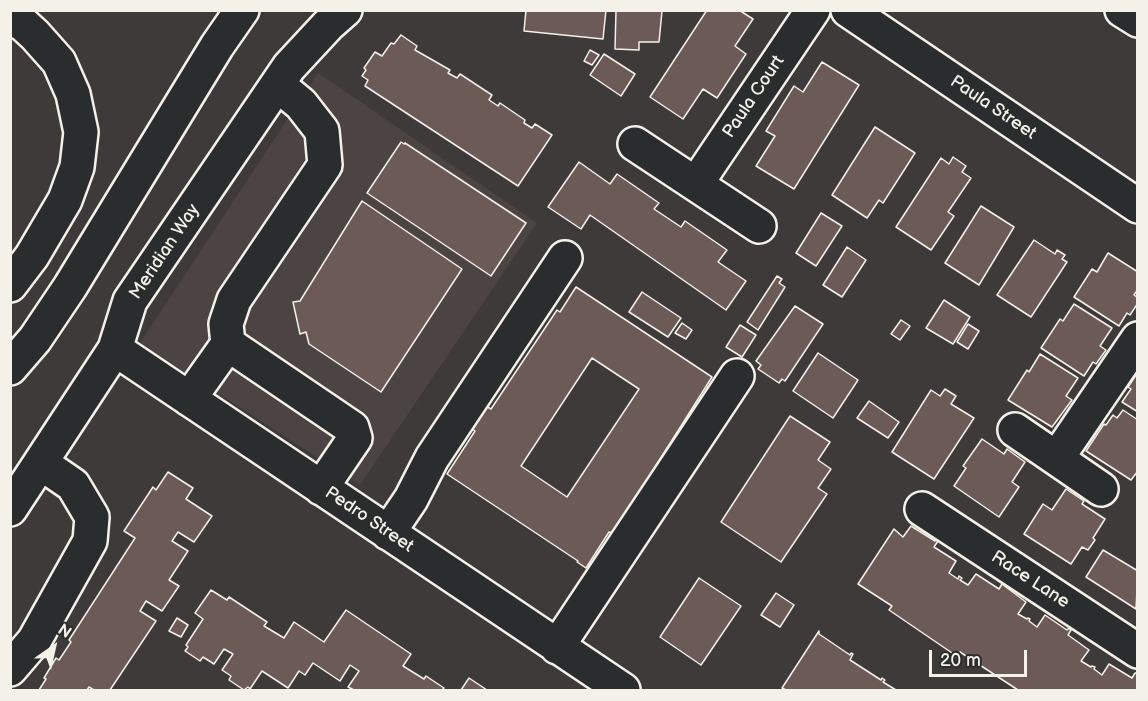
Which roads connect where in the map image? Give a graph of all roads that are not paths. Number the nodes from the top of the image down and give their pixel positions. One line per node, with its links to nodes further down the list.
1 (242, 10): 18 (main road)
2 (345, 10): 8 (main road, Meridian Way)
3 (813, 10): 10 (main road, Paula Court)
4 (848, 10): 11 (main road, Paula Street)
5 (1122, 10): 7 (main road)
6 (10, 18): 14 (main road)
7 (1137, 20)
8 (278, 85): 16 (main road); 17 (main road, Meridian Way)
9 (635, 144): 10 (main road)
10 (696, 184): 12 (main road)
11 (1137, 206)
12 (759, 226)
13 (565, 258): 28 (main road)
14 (10, 285)
15 (1137, 339): 22 (main road)
16 (228, 344): 20 (main road); 24 (main road)
17 (115, 349): 20 (main road, Pedro Street); 23 (main road, Meridian Way)
18 (10, 368)
19 (737, 376): 29 (main road)
20 (189, 399): 24 (main road, Pedro Street)
21 (1015, 430): 22 (main road)
22 (1057, 458): 25 (main road)
23 (41, 463): 26 (main road, Meridian Way); 31 (main road)
24 (321, 488): 28 (main road, Pedro Street)
25 (1101, 489)
26 (10, 509)
27 (922, 509): 30 (main road, Race Lane)
28 (388, 533): 29 (main road, Pedro Street)
29 (557, 646): 32 (main road, Pedro Street)
30 (1137, 651)
31 (10, 669)
32 (623, 690)

